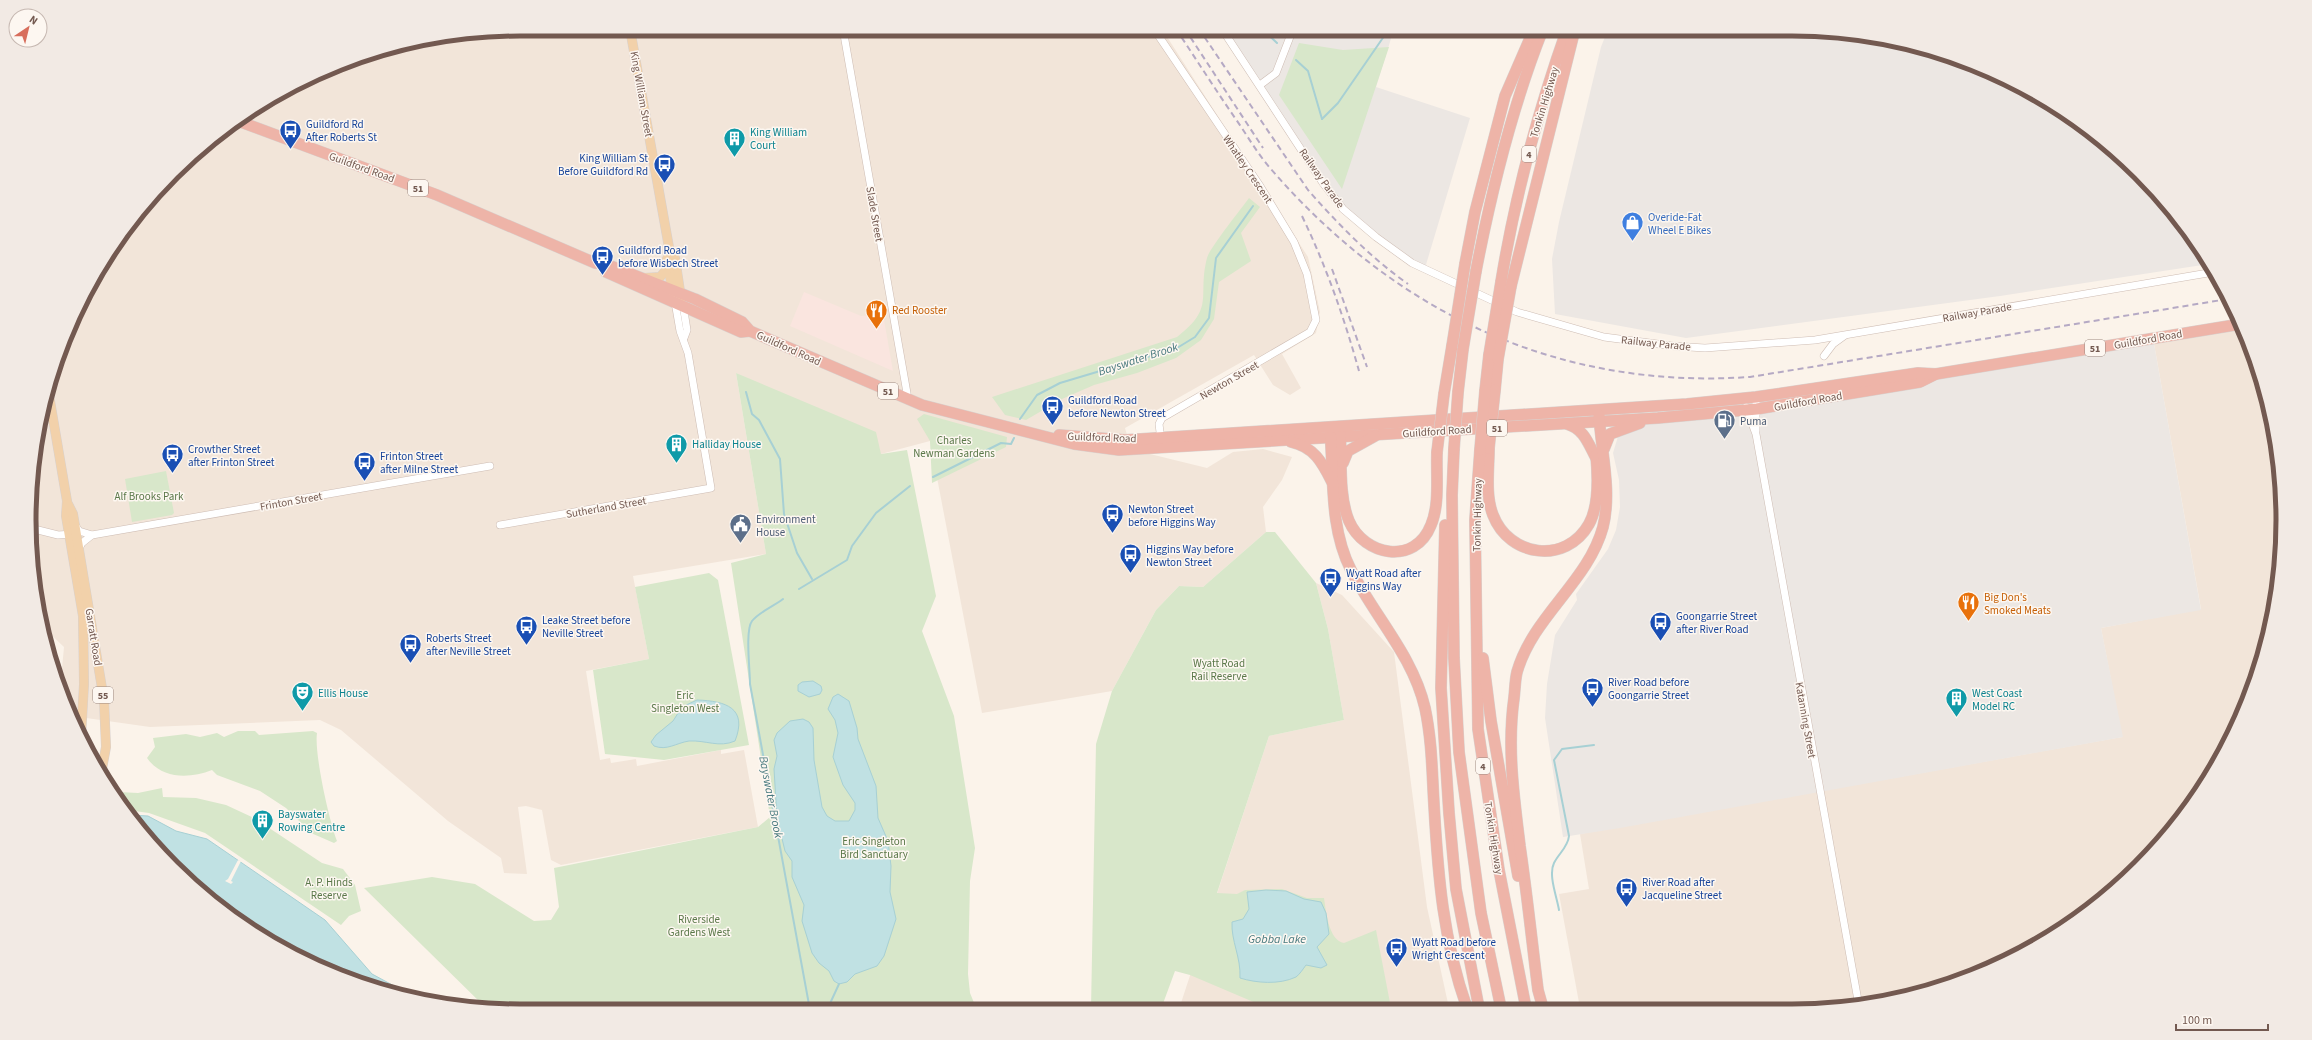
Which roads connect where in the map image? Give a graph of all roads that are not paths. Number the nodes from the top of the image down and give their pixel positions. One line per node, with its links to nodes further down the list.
1 (631, 36): 12 (main road, King William Street)
2 (844, 36): 25 (street, Slade Street)
3 (1159, 36): 19 (street, Whatley Crescent)
4 (1227, 36): 10 (street, Railway Parade)
5 (1290, 36): 10 (street)
6 (1531, 36): 41 (highway, bridge)
7 (1540, 36): 44 (highway, Tonkin Highway, bridge)
8 (1565, 36): 17 (highway, Tonkin Highway / 4)
9 (1573, 36): 17 (highway)
10 (1260, 85): 21 (street, Railway Parade)
11 (244, 123): 13 (highway, Guildford Road / 51)
12 (670, 253): 14 (main road, King William Street); 18 (main road, King William Street)
13 (595, 263): 16 (highway, Guildford Road / 51); 18 (highway, Guildford Road / 51)
14 (668, 268): 16 (main road); 18 (main road, King William Street)
15 (2208, 273): 21 (street, Railway Parade)
16 (641, 278): 18 (highway, Guildford Road / 51)
17 (1506, 284): 38 (highway, Tonkin Highway / 4, bridge)
18 (678, 298): 25 (highway, Guildford Road / 51); 42 (street, King William Street)
19 (1316, 320): 35 (street, Newton Street)
20 (2235, 325): 23 (highway, Guildford Road / 51)
21 (1846, 334): 22 (street)
22 (1824, 356)
23 (1936, 374): 24 (highway, Guildford Road / 51); 27 (highway, Guildford Road / 51)
24 (1750, 397): 27 (street, Katanning Street); 27 (street, Katanning Street); 28 (highway, Guildford Road / 51)
25 (905, 399): 32 (highway, Guildford Road / 51)
26 (50, 403): 47 (main road, Garratt Road / 55)
27 (1752, 410): 29 (highway, Guildford Road / 51); 33 (street, Katanning Street); 33 (street, Katanning Street)
28 (1596, 416): 29 (highway, Guildford Road / 51); 30 (highway, Guildford Road / 51); 31 (highway, Guildford Road / 51); 39 (highway)
29 (1658, 418): 39 (highway)
30 (1566, 423): 34 (highway, Guildford Road / 51); 39 (highway)
31 (1335, 431): 34 (highway, Guildford Road / 51); 35 (highway, Guildford Road / 51); 36 (highway, Guildford Road / 51); 41 (highway); 43 (highway)
32 (1032, 432): 35 (highway, Guildford Road / 51); 37 (highway, Guildford Road / 51)
33 (1756, 434): 54 (street, Katanning Street)
34 (1378, 435): 41 (highway)
35 (1161, 437): 37 (street, Newton Street)
36 (1278, 440): 37 (highway, Guildford Road / 51); 43 (highway)
37 (1162, 448)
38 (1485, 449): 39 (highway); 50 (highway, Tonkin Highway / 4)
39 (1599, 456): 53 (highway)
40 (490, 466): 48 (street, Frinton Street)
41 (1342, 469)
42 (711, 488): 45 (street, Sutherland Street)
43 (1334, 488): 55 (highway)
44 (1452, 494): 56 (highway, Tonkin Highway); 57 (highway, Tonkin Highway)
45 (500, 525)
46 (36, 530): 47 (street)
47 (74, 531): 48 (street); 49 (main road, Garratt Road / 55); 51 (main road, Garratt Road / 55)
48 (92, 536): 49 (street)
49 (79, 548): 52 (main road, Garratt Road / 55)
50 (1476, 596): 53 (highway); 58 (highway, Tonkin Highway / 4)
51 (82, 724)
52 (103, 765)
53 (1535, 967): 59 (highway)
54 (1858, 1000)
55 (1466, 1004)
56 (1477, 1004)
57 (1501, 1004)
58 (1525, 1004)
59 (1542, 1004)

